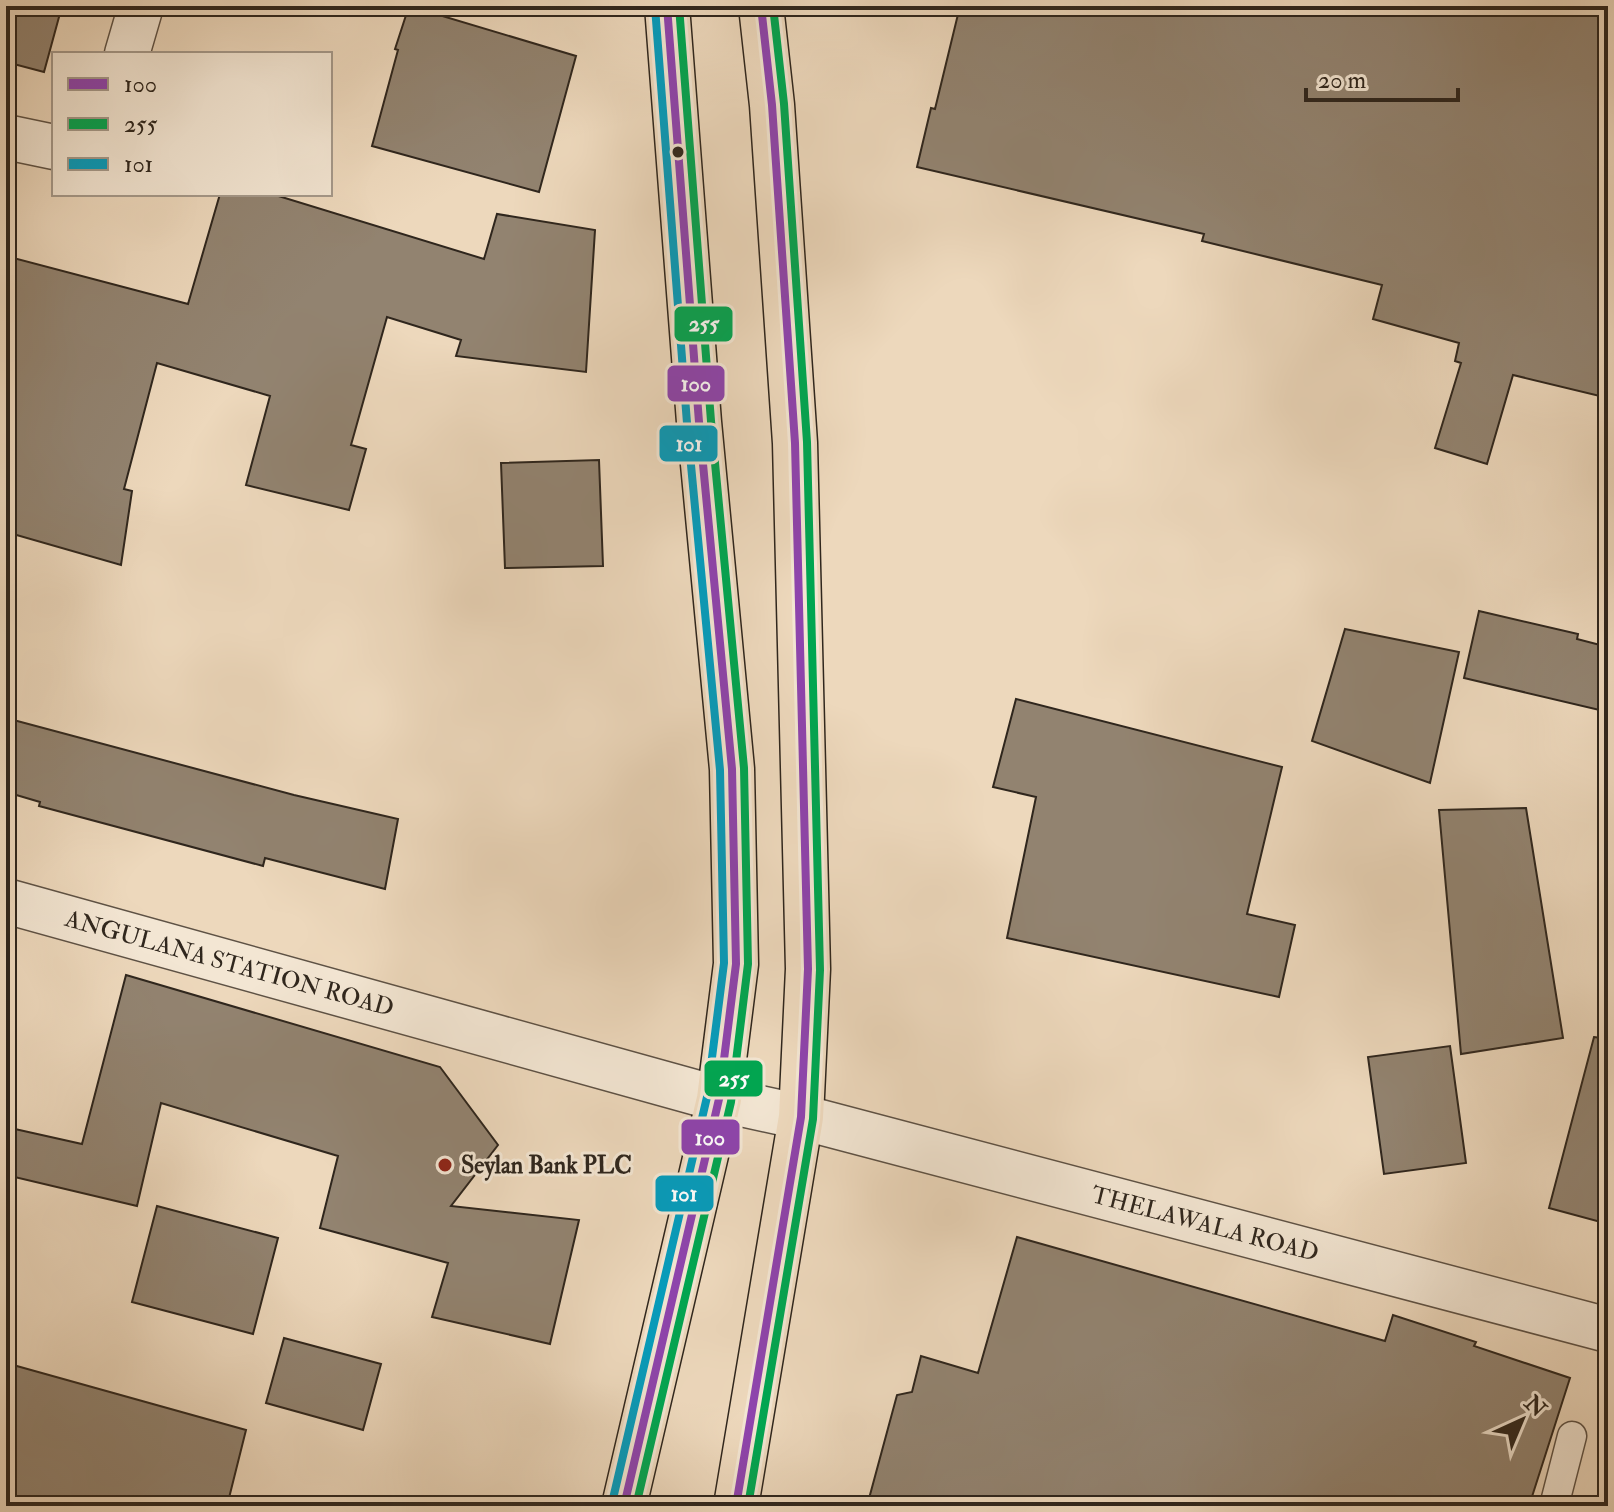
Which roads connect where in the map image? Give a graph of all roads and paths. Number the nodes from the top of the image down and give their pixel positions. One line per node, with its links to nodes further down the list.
1 (141, 6): 4 (street)
2 (667, 6): 8 (highway)
3 (761, 6): 9 (highway)
4 (128, 52)
5 (6, 137): 6 (street)
6 (52, 147)
7 (6, 901): 8 (street, ANGULANA STATION ROAD)
8 (719, 1099): 9 (street); 12 (highway)
9 (801, 1117): 10 (street, THELAWALA ROAD); 13 (highway)
10 (1608, 1330)
11 (1572, 1436): 14 (lane)
12 (624, 1506)
13 (736, 1506)
14 (1554, 1506)

